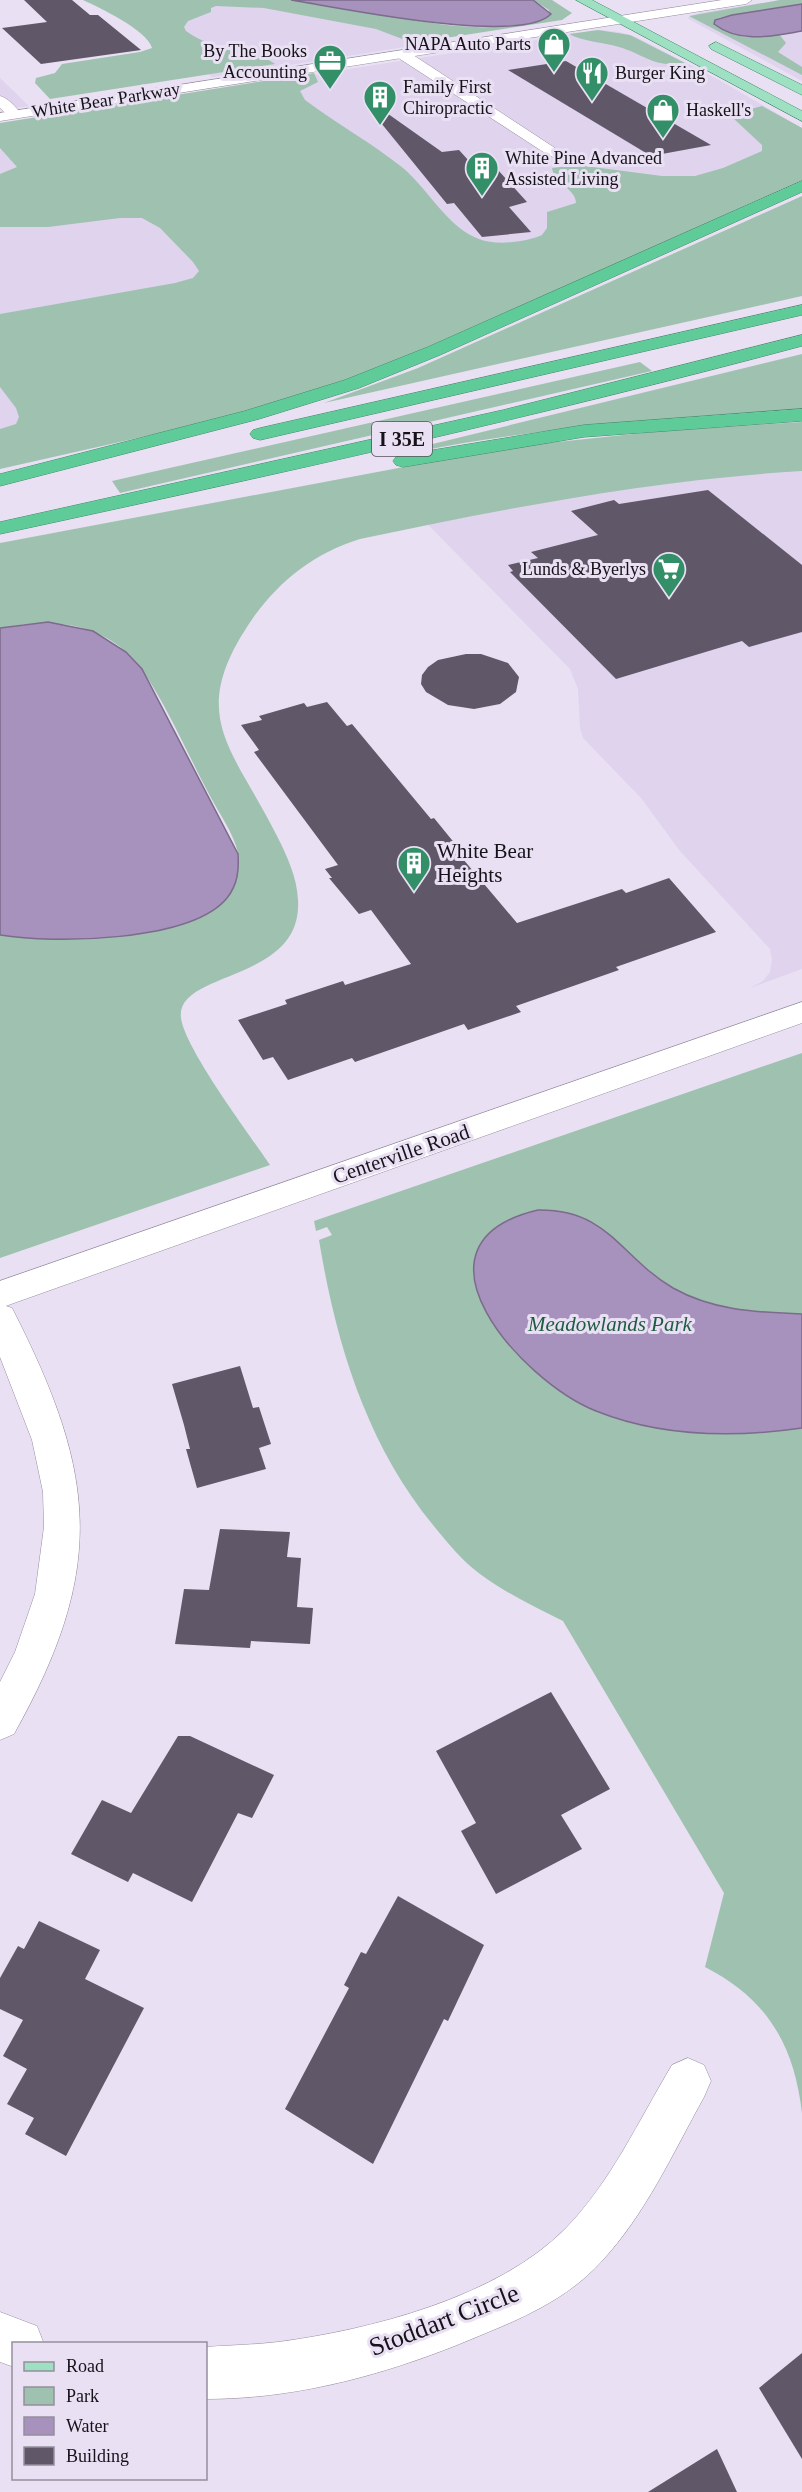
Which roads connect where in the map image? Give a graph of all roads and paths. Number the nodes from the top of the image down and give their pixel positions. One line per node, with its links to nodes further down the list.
1 (582, 0): 5 (main road)
2 (746, 0): 4 (street, White Bear Parkway)
3 (632, 3): 4 (main road)
4 (655, 14): 5 (street, White Bear Parkway); 6 (main road)
5 (619, 20): 8 (street, White Bear Parkway); 12 (main road)
6 (680, 27)
7 (699, 38): 9 (main road)
8 (402, 54): 11 (street, White Bear Parkway); 13 (street)
9 (802, 90)
10 (0, 100): 11 (street)
11 (7, 115)
12 (802, 117)
13 (553, 152)
14 (802, 186): 18 (highway)
15 (802, 310): 19 (highway, I 35E)
16 (802, 340): 20 (highway, I 35E)
17 (802, 415): 21 (highway)
18 (0, 480)
19 (0, 490)
20 (0, 528)
21 (0, 535)
22 (802, 1012): 23 (street, Centerville Road)
23 (0, 1295)
24 (0, 1318): 25 (street)
25 (0, 1720)
26 (688, 2081): 29 (street, Stoddart Circle)
27 (0, 2337): 28 (street)
28 (16, 2342)
29 (207, 2373)

